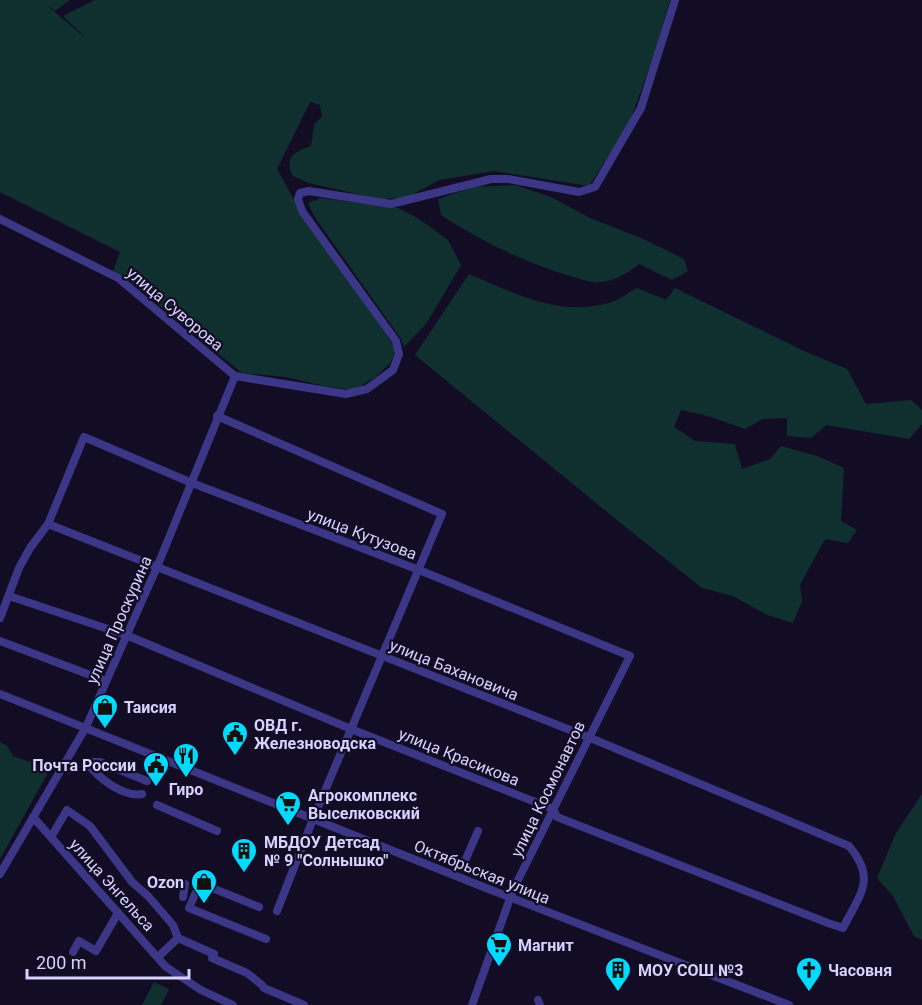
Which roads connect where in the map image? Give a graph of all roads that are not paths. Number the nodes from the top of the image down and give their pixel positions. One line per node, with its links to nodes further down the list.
1 (675, 0): 3 (street)
2 (0, 219): 3 (street, улица Суворова)
3 (235, 376): 4 (street, улица Проскурина)
4 (217, 416): 5 (street, улица Проскурина); 8 (street)
5 (192, 483): 6 (street, улица Кутузова); 7 (street, улица Проскурина); 8 (street, улица Кутузова)
6 (48, 524): 7 (street, улица Бахановича); 9 (street)
7 (157, 567): 11 (street, улица Проскурина); 13 (street, улица Бахановича)
8 (419, 570): 13 (street); 14 (street, улица Кутузова)
9 (9, 596): 10 (street); 11 (street, улица Красикова)
10 (0, 618)
11 (126, 635): 15 (street, улица Проскурина); 18 (street, улица Красикова)
12 (0, 641): 15 (street)
13 (383, 656): 18 (street); 19 (street, улица Бахановича)
14 (630, 657): 19 (street, улица Космонавтов)
15 (106, 681): 17 (street, улица Проскурина)
16 (0, 694): 17 (street, Октябрьская улица)
17 (86, 727): 24 (street, улица Проскурина); 25 (street, Октябрьская улица)
18 (351, 729): 23 (street, улица Красикова); 25 (street)
19 (588, 737): 23 (street, улица Космонавтов); 37 (street, улица Бахановича)
20 (147, 781): 21 (street)
21 (142, 794)
22 (159, 805): 26 (street)
23 (553, 809): 33 (street, улица Космонавтов); 37 (street, улица Красикова)
24 (33, 817): 28 (street, улица Энгельса); 30 (street, улица Проскурина)
25 (313, 819): 33 (street, Октябрьская улица); 35 (street)
26 (216, 829)
27 (478, 831): 29 (street)
28 (51, 837): 36 (street, улица Энгельса); 38 (street)
29 (465, 861)
30 (0, 873)
31 (185, 884): 32 (street)
32 (183, 897)
33 (510, 897): 44 (street, улица Космонавтов); 45 (street, Октябрьская улица)
34 (259, 907): 39 (street)
35 (277, 911)
36 (118, 913): 40 (street); 41 (street, улица Энгельса)
37 (828, 923)
38 (178, 938): 41 (street); 43 (street)
39 (266, 939)
40 (73, 952)
41 (158, 957): 42 (street, улица Энгельса)
42 (233, 1005)
43 (304, 1005)
44 (472, 1005)
45 (789, 1005)

